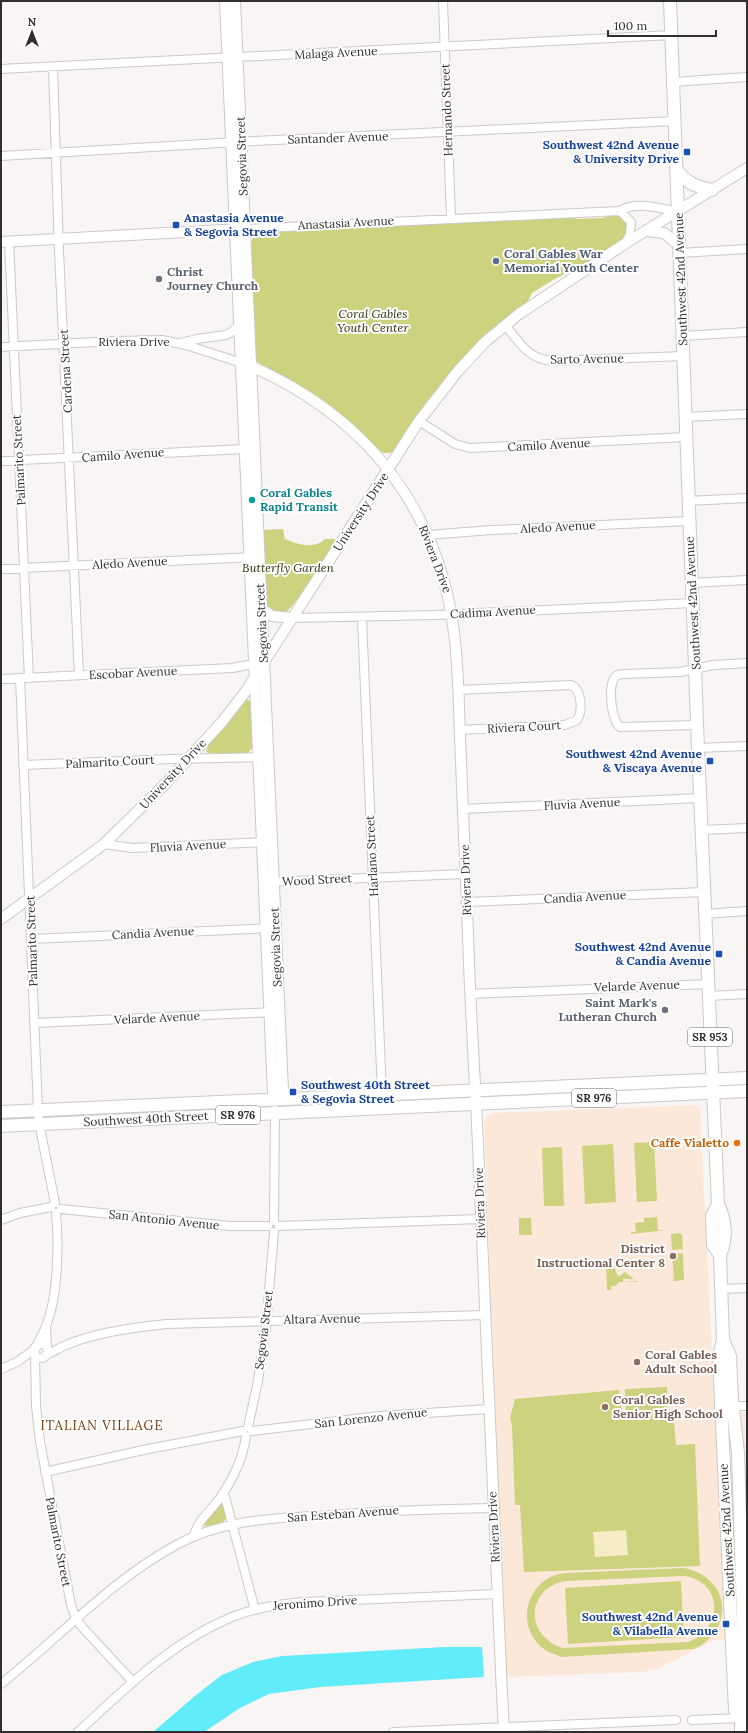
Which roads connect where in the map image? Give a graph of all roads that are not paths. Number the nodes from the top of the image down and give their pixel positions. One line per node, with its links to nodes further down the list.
1 (225, 1): 7 (street, Segovia Street)
2 (235, 1): 7 (street, Segovia Street)
3 (443, 1): 6 (street, Hernando Street)
4 (670, 1): 5 (main road, Southwest 42nd Avenue / SR 953)
5 (671, 35): 6 (street, Malaga Avenue); 11 (main road, Southwest 42nd Avenue / SR 953)
6 (444, 48): 7 (street, Malaga Avenue); 13 (street, Hernando Street)
7 (233, 57): 8 (street, Malaga Avenue); 14 (street, Segovia Street)
8 (53, 66): 9 (street, Malaga Avenue); 15 (street, Cardena Street)
9 (1, 69)
10 (747, 77): 11 (street)
11 (674, 82): 12 (main road, Southwest 42nd Avenue / SR 953)
12 (675, 121): 13 (street, Santander Avenue); 18 (main road, Southwest 42nd Avenue / SR 953)
13 (447, 133): 14 (street, Santander Avenue); 22 (street, Hernando Street)
14 (237, 143): 15 (street, Santander Avenue); 23 (street, Segovia Street)
15 (57, 153): 16 (street, Santander Avenue); 25 (street, Cardena Street)
16 (1, 156)
17 (747, 168): 19 (street, University Drive)
18 (677, 170): 19 (main road); 21 (main road, Southwest 42nd Avenue / SR 953)
19 (712, 190): 21 (street, University Drive)
20 (620, 211): 21 (street, Anastasia Avenue); 22 (street, Anastasia Avenue); 27 (street)
21 (678, 212): 24 (street, University Drive); 28 (main road, Southwest 42nd Avenue / SR 953)
22 (451, 218): 23 (street, Anastasia Avenue)
23 (240, 229): 25 (street, Anastasia Avenue); 30 (street, Segovia Street); 39 (street, Segovia Street)
24 (647, 231): 27 (street, University Drive); 28 (street)
25 (59, 239): 26 (street, Anastasia Avenue); 35 (street, Cardena Street)
26 (5, 242): 37 (street, Palmarito Street)
27 (626, 243): 31 (street, University Drive)
28 (680, 249): 29 (street); 33 (main road, Southwest 42nd Avenue / SR 953)
29 (747, 249)
30 (240, 323): 34 (street); 39 (street, Segovia Street)
31 (505, 325): 38 (street, Sarto Avenue); 42 (street, University Drive)
32 (747, 332): 33 (street)
33 (682, 336): 38 (main road, Southwest 42nd Avenue / SR 953)
34 (179, 343): 35 (street, Riviera Drive); 39 (street, Riviera Drive)
35 (64, 344): 37 (street, Riviera Drive); 45 (street, Cardena Street)
36 (1, 347): 37 (street, Riviera Drive)
37 (14, 347): 46 (street, Palmarito Street)
38 (683, 356): 41 (main road, Southwest 42nd Avenue / SR 953)
39 (246, 365): 44 (street, Segovia Street); 48 (street, Riviera Drive); 53 (street, Segovia Street)
40 (747, 414): 41 (street)
41 (685, 417): 43 (main road, Southwest 42nd Avenue / SR 953)
42 (420, 421): 43 (street, Camilo Avenue); 48 (street, University Drive)
43 (686, 438): 50 (main road, Southwest 42nd Avenue / SR 953)
44 (245, 449): 45 (street, Camilo Avenue); 53 (street, Segovia Street)
45 (70, 458): 46 (street, Camilo Avenue); 54 (street, Cardena Street)
46 (20, 460): 47 (street, Camilo Avenue); 55 (street, Palmarito Street)
47 (1, 461)
48 (389, 471): 52 (street, Riviera Drive); 62 (street, University Drive)
49 (747, 498): 50 (street)
50 (688, 501): 51 (main road, Southwest 42nd Avenue / SR 953)
51 (689, 520): 52 (street, Aledo Avenue); 58 (main road, Southwest 42nd Avenue / SR 953)
52 (427, 535): 61 (street, Riviera Drive)
53 (255, 557): 54 (street, Aledo Avenue); 60 (street, Segovia Street); 64 (street, Segovia Street)
54 (72, 566): 55 (street, Aledo Avenue); 67 (street, Cardena Street)
55 (24, 568): 56 (street, Aledo Avenue); 70 (street, Palmarito Street)
56 (1, 569)
57 (747, 580): 58 (street)
58 (692, 583): 59 (main road, Southwest 42nd Avenue / SR 953)
59 (693, 603): 61 (street, Cadima Avenue); 66 (main road, Southwest 42nd Avenue / SR 953)
60 (261, 608): 62 (street); 64 (street, Segovia Street)
61 (452, 614): 63 (street, Cadima Avenue); 72 (street, Riviera Drive)
62 (292, 618): 63 (street, Cadima Avenue); 64 (street, University Drive)
63 (362, 618): 87 (street, Harlano Street)
64 (259, 663): 67 (street, Escobar Avenue); 68 (street, University Drive); 77 (street, Segovia Street)
65 (747, 663): 66 (street)
66 (696, 668): 73 (main road, Southwest 42nd Avenue / SR 953); 73 (street)
67 (79, 675): 70 (street, Escobar Avenue)
68 (255, 677): 77 (street, Segovia Street); 78 (street, University Drive)
69 (20, 678): 70 (street, Escobar Avenue); 71 (street, Escobar Avenue); 79 (street, Palmarito Street)
70 (29, 678)
71 (1, 679)
72 (458, 690): 74 (street, Riviera Drive); 74 (street, Riviera Court)
73 (697, 725): 76 (main road, Southwest 42nd Avenue / SR 953)
74 (460, 730): 81 (street, Riviera Drive)
75 (747, 746): 76 (street)
76 (698, 748): 80 (main road, Southwest 42nd Avenue / SR 953)
77 (263, 757): 78 (street, Palmarito Court); 84 (street, Segovia Street)
78 (189, 758): 79 (street, Palmarito Court); 85 (street, University Drive)
79 (23, 766): 90 (street, Palmarito Street)
80 (700, 798): 81 (street, Fluvia Avenue); 83 (main road, Southwest 42nd Avenue / SR 953)
81 (463, 809): 86 (street, Riviera Drive)
82 (747, 828): 83 (street)
83 (702, 830): 89 (main road, Southwest 42nd Avenue / SR 953)
84 (267, 842): 85 (street, Fluvia Avenue); 88 (street, Segovia Street)
85 (104, 844): 90 (street, University Drive)
86 (465, 874): 87 (street, Wood Street); 91 (street, Riviera Drive)
87 (373, 877): 88 (street, Wood Street); 107 (street, Harlano Street)
88 (269, 882): 95 (street, Segovia Street)
89 (704, 892): 91 (street, Candia Avenue); 93 (main road, Southwest 42nd Avenue / SR 953)
90 (30, 899): 94 (street, University Drive); 96 (street, Palmarito Street)
91 (466, 902): 98 (street, Riviera Drive)
92 (747, 911): 93 (street)
93 (705, 914): 97 (main road, Southwest 42nd Avenue / SR 953)
94 (1, 918)
95 (271, 928): 96 (street, Candia Avenue); 100 (street, Segovia Street)
96 (32, 939): 101 (street, Palmarito Street)
97 (708, 990): 98 (street, Velarde Avenue); 99 (street, Velarde Avenue); 103 (main road, Southwest 42nd Avenue / SR 953)
98 (470, 994): 104 (street, Riviera Drive)
99 (747, 994)
100 (274, 1012): 101 (street, Velarde Avenue); 108 (street, Segovia Street)
101 (35, 1023): 110 (street, Palmarito Street)
102 (747, 1078): 103 (main road, Southwest 40th Street / SR 976)
103 (712, 1079): 104 (main road, Southwest 40th Street / SR 976); 106 (main road, Southwest 42nd Avenue / SR 953)
104 (474, 1090): 107 (main road, Southwest 40th Street / SR 976); 109 (street, Riviera Drive)
105 (747, 1091): 106 (main road, Southwest 40th Street / SR 976)
106 (713, 1092): 109 (main road, Southwest 40th Street / SR 976); 120 (main road, Southwest 42nd Avenue / SR 953)
107 (382, 1094): 108 (main road, Southwest 40th Street / SR 976)
108 (276, 1099): 110 (main road, Southwest 40th Street / SR 976); 112 (street, Segovia Street)
109 (476, 1103): 112 (main road, Southwest 40th Street / SR 976); 116 (street, Riviera Drive)
110 (38, 1110): 111 (main road, Southwest 40th Street / SR 976); 113 (street, Palmarito Street)
111 (1, 1112)
112 (274, 1113): 113 (main road, Southwest 40th Street / SR 976); 118 (street, Segovia Street)
113 (40, 1124): 114 (main road, Southwest 40th Street / SR 976); 115 (street, Palmarito Street)
114 (1, 1126)
115 (56, 1208): 117 (street, San Antonio Avenue); 118 (street, San Antonio Avenue); 124 (street, Palmarito Street)
116 (480, 1219): 118 (street, San Antonio Avenue); 121 (street, Riviera Drive)
117 (1, 1220)
118 (274, 1226): 122 (street, Segovia Street)
119 (747, 1288): 120 (street)
120 (721, 1289): 123 (main road, Southwest 42nd Avenue / SR 953)
121 (485, 1315): 122 (street, Altara Avenue); 128 (street, Riviera Drive)
122 (266, 1320): 124 (street, Altara Avenue); 129 (street, Segovia Street)
123 (723, 1340): 126 (main road, Southwest 42nd Avenue / SR 953); 136 (main road, Southwest 42nd Avenue / SR 953)
124 (41, 1351): 125 (street, Altara Avenue); 130 (street, Palmarito Street)
125 (1, 1369)
126 (733, 1406): 127 (street); 135 (main road, Southwest 42nd Avenue / SR 953)
127 (747, 1406)
128 (489, 1409): 129 (street, San Lorenzo Avenue); 132 (street, Riviera Drive)
129 (247, 1431): 130 (street, San Lorenzo Avenue); 131 (street, Segovia Street)
130 (45, 1472): 139 (street, Palmarito Street)
131 (224, 1492): 133 (street); 134 (street)
132 (494, 1508): 133 (street, San Esteban Avenue); 137 (street, Riviera Drive)
133 (232, 1523): 134 (street, San Esteban Avenue); 138 (street)
134 (194, 1536): 139 (street, San Esteban Avenue)
135 (743, 1577): 136 (main road); 140 (main road, Southwest 42nd Avenue / SR 953)
136 (729, 1578): 143 (main road, Southwest 42nd Avenue / SR 953)
137 (497, 1594): 138 (street, Jeronimo Drive); 146 (street, Riviera Drive)
138 (255, 1610): 141 (street, Jeronimo Drive)
139 (76, 1619): 141 (street, Palmarito Street); 142 (street, San Esteban Avenue)
140 (746, 1676): 143 (main road, Southwest 42nd Avenue / SR 953)
141 (133, 1682): 147 (street, Jeronimo Drive)
142 (1, 1684)
143 (741, 1718): 145 (street); 149 (main road, Southwest 42nd Avenue / SR 953)
144 (676, 1720): 146 (street)
145 (692, 1720)
146 (504, 1730): 148 (street)
147 (78, 1732)
148 (392, 1732)
149 (741, 1732)

